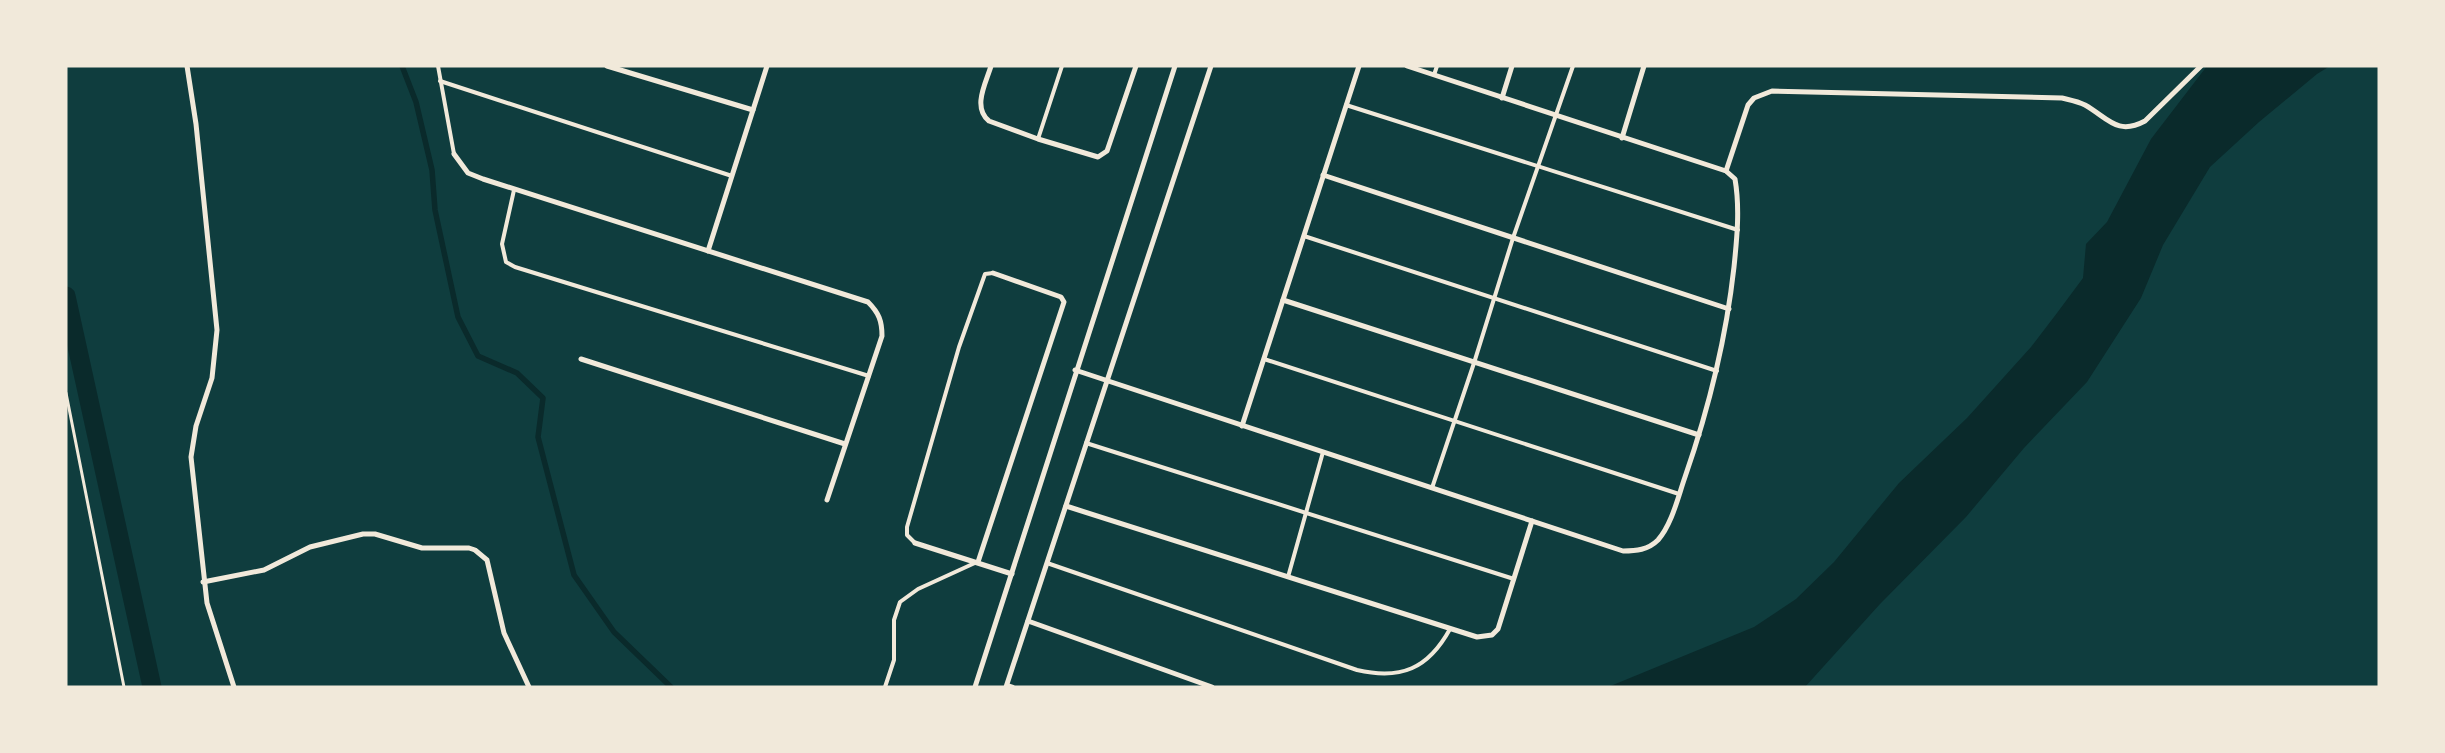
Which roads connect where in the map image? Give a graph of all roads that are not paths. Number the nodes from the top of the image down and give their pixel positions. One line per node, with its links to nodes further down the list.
1 (187, 66): 64 (street)
2 (438, 66): 18 (lane)
3 (607, 66): 21 (street)
4 (767, 66): 21 (street)
5 (991, 66): 24 (street)
6 (1062, 66): 24 (lane)
7 (1136, 66): 24 (street)
8 (1175, 66): 42 (street)
9 (1211, 66): 45 (street)
10 (1359, 66): 20 (street)
11 (1407, 66): 17 (street)
12 (1437, 66): 17 (lane)
13 (1512, 66): 19 (street)
14 (1574, 66): 22 (lane)
15 (1644, 66): 23 (street)
16 (2201, 66): 27 (street)
17 (1434, 75): 19 (street)
18 (440, 81): 25 (lane); 29 (lane)
19 (1502, 98): 22 (street)
20 (1346, 105): 26 (lane); 28 (street)
21 (753, 110): 29 (street)
22 (1556, 116): 23 (street); 26 (lane)
23 (1622, 138): 27 (street)
24 (1038, 140)
25 (454, 154): 30 (street)
26 (1539, 167): 31 (lane); 33 (lane)
27 (1726, 170): 31 (street)
28 (1323, 175): 32 (street); 33 (street)
29 (732, 176): 34 (street)
30 (514, 190): 34 (street); 44 (lane)
31 (1738, 230): 38 (street)
32 (1304, 236): 36 (lane); 37 (street)
33 (1513, 238): 36 (lane); 38 (street)
34 (708, 251): 44 (street)
35 (993, 273): 58 (lane); 59 (street)
36 (1495, 298): 41 (lane); 43 (lane)
37 (1283, 300): 40 (street); 41 (street)
38 (1729, 309): 43 (street)
39 (581, 359): 49 (street)
40 (1264, 359): 46 (lane); 47 (street)
41 (1474, 363): 46 (lane); 48 (street)
42 (1075, 370): 45 (street); 61 (street)
43 (1717, 371): 48 (street)
44 (870, 376): 49 (street)
45 (1107, 381): 47 (street); 50 (street)
46 (1454, 421): 52 (lane); 53 (lane)
47 (1242, 426): 51 (street)
48 (1699, 435): 53 (street)
49 (845, 444): 54 (street)
50 (1086, 444): 55 (street); 56 (lane)
51 (1323, 452): 52 (street); 56 (lane)
52 (1432, 488): 57 (street)
53 (1679, 494): 57 (street)
54 (827, 500)
55 (1066, 506): 60 (street); 62 (street)
56 (1306, 513): 62 (lane); 63 (lane)
57 (1532, 521): 63 (street)
58 (915, 543): 59 (street)
59 (978, 562): 61 (street); 70 (lane)
60 (1047, 563): 65 (street); 66 (lane)
61 (1012, 574): 71 (street)
62 (1288, 577): 66 (street)
63 (1514, 579): 66 (street)
64 (203, 582): 68 (street); 69 (street)
65 (1028, 621): 67 (street); 73 (street)
66 (1450, 629)
67 (1006, 686): 72 (lane)
68 (234, 687)
69 (529, 687)
70 (885, 687)
71 (974, 687)
72 (1013, 687)
73 (1212, 687)

